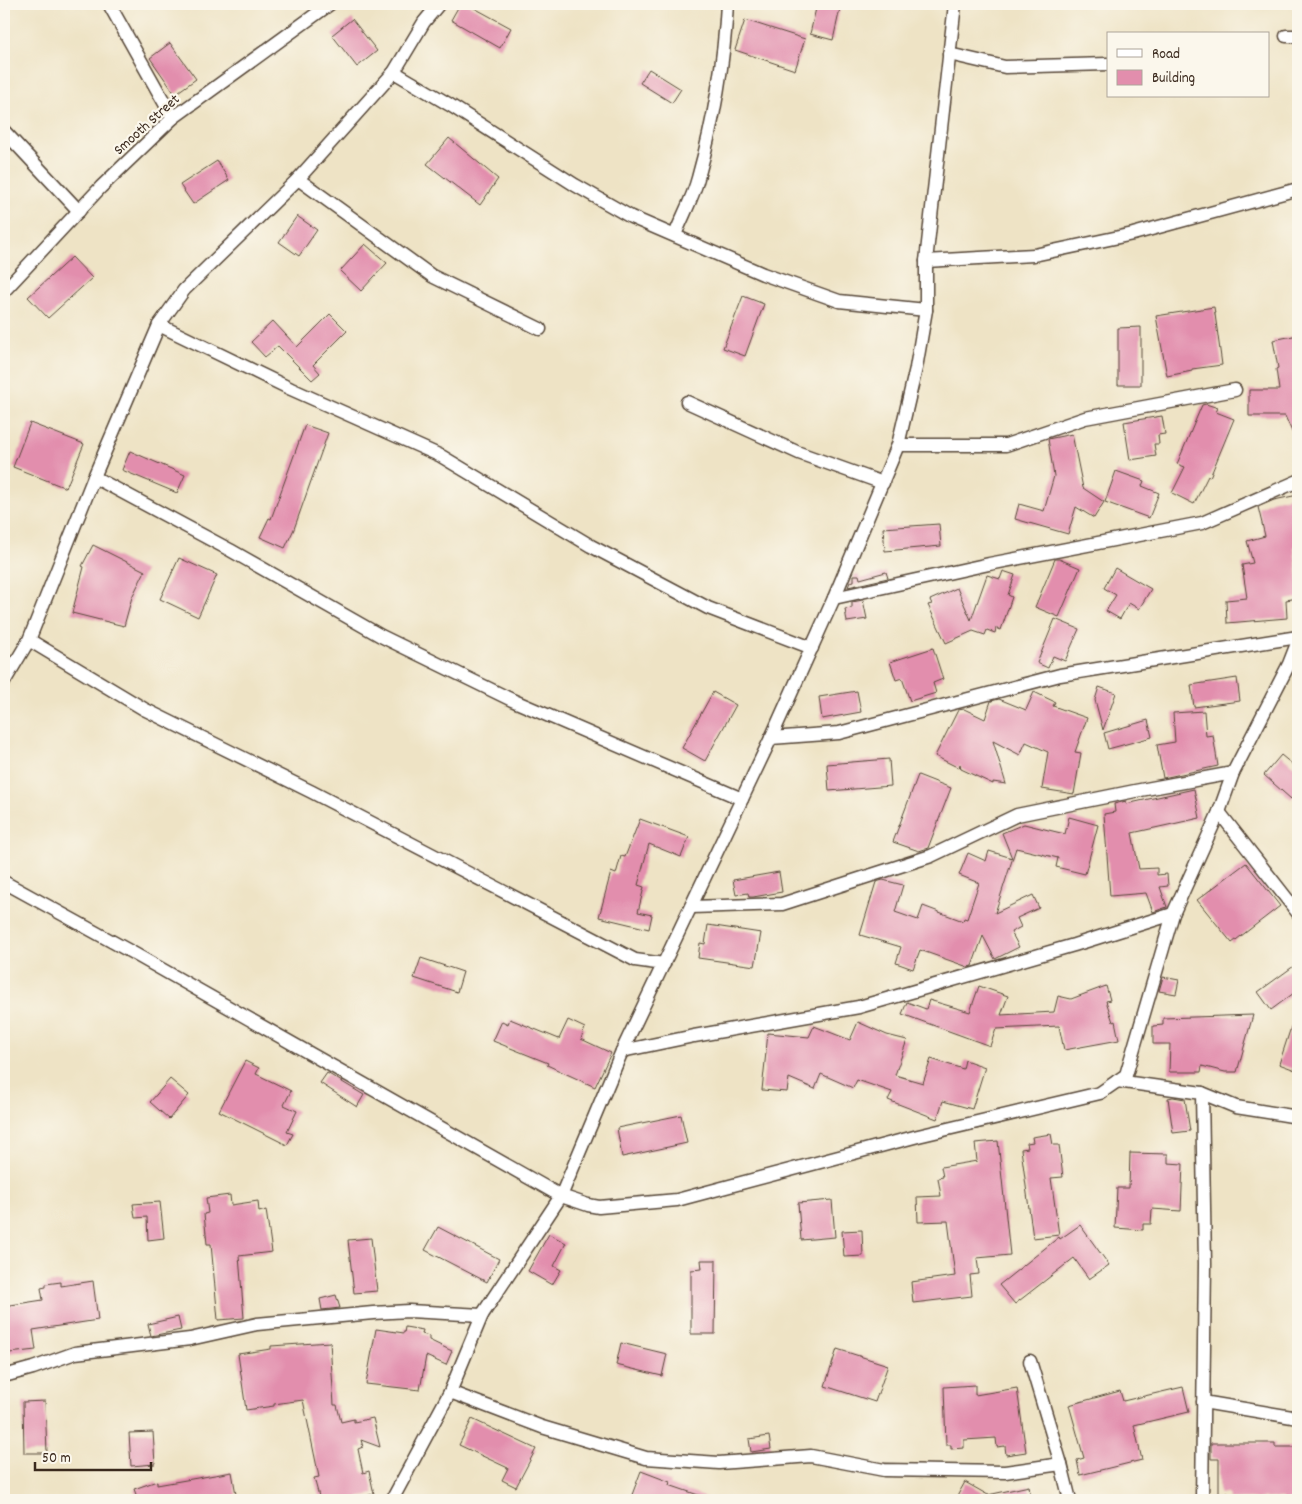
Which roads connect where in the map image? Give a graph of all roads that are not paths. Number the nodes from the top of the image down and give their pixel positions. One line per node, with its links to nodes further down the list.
1 (109, 4): 9 (street)
2 (330, 4): 9 (street, Smooth Street)
3 (438, 4): 8 (street)
4 (727, 4): 14 (street)
5 (955, 4): 6 (street)
6 (949, 54): 7 (street); 15 (street)
7 (1107, 64)
8 (394, 72): 11 (street); 14 (street)
9 (174, 118): 13 (street, Smooth Street)
10 (4, 132): 13 (street)
11 (298, 180): 18 (street); 19 (street)
12 (1298, 190): 15 (street)
13 (79, 211): 16 (street, Smooth Street)
14 (675, 236): 17 (street)
15 (926, 261): 17 (street)
16 (4, 291)
17 (926, 310): 22 (street)
18 (159, 325): 23 (street); 30 (street)
19 (540, 329)
20 (1235, 390): 22 (street)
21 (686, 402): 25 (street)
22 (898, 444): 25 (street)
23 (94, 477): 28 (street); 34 (street)
24 (1298, 481): 26 (street)
25 (882, 483): 26 (street)
26 (834, 598): 30 (street)
27 (1298, 637): 32 (street)
28 (29, 640): 31 (street); 40 (street)
29 (1298, 641): 33 (street)
30 (812, 648): 32 (street)
31 (4, 682)
32 (771, 738): 34 (street)
33 (1233, 773): 35 (street); 37 (street)
34 (742, 799): 37 (street)
35 (1219, 812): 38 (street); 39 (street)
36 (4, 882): 45 (street)
37 (691, 907): 40 (street)
38 (1298, 913)
39 (1173, 914): 41 (street); 42 (street)
40 (664, 964): 41 (street)
41 (622, 1051): 45 (street)
42 (1117, 1081): 43 (street); 45 (street)
43 (1202, 1093): 44 (street); 50 (street)
44 (1298, 1117)
45 (561, 1196): 46 (street)
46 (482, 1315): 48 (street); 49 (street)
47 (1030, 1361): 52 (street)
48 (4, 1376)
49 (450, 1392): 52 (street); 53 (street)
50 (1203, 1402): 51 (street); 55 (street)
51 (1298, 1418)
52 (1061, 1464): 54 (street)
53 (392, 1500)
54 (1070, 1500)
55 (1202, 1500)

